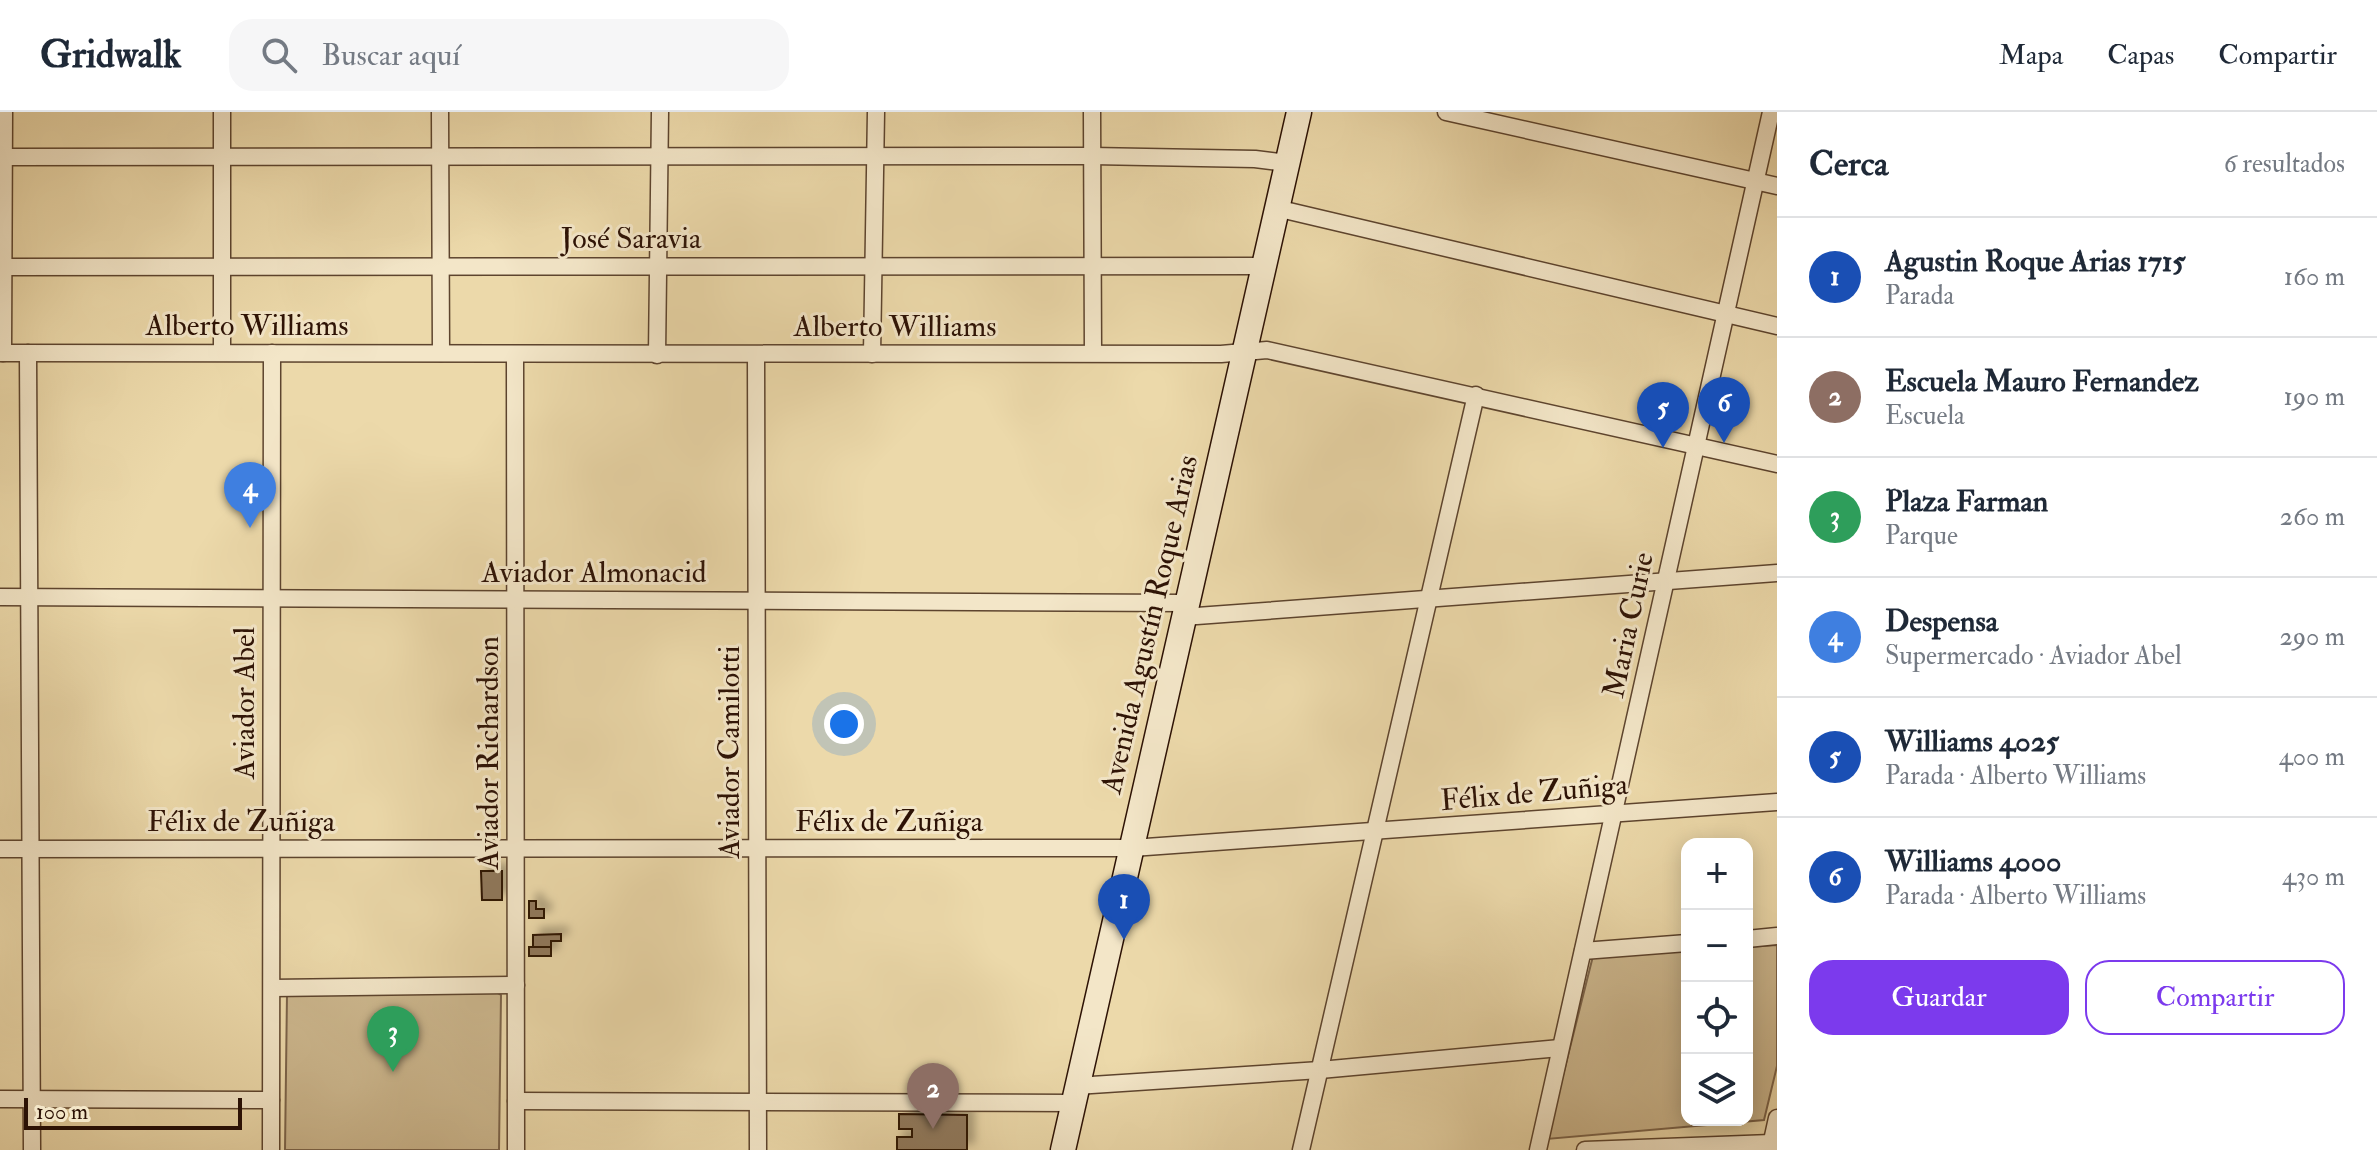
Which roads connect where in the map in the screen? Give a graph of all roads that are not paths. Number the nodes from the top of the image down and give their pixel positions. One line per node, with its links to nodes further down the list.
1 (4, 112): 15 (street)
2 (222, 112): 12 (street)
3 (440, 112): 13 (street)
4 (660, 112): 10 (street)
5 (876, 112): 11 (street)
6 (1092, 112): 14 (street)
7 (1299, 112): 16 (main road, Avenida Agustín Roque Arias)
8 (1446, 112): 17 (street)
9 (1771, 112): 17 (street, Maria Curie)
10 (659, 155): 11 (street); 13 (street); 24 (street)
11 (875, 155): 14 (street); 21 (street)
12 (222, 156): 13 (street); 15 (street); 20 (street)
13 (440, 156): 23 (street)
14 (1092, 156): 16 (street); 22 (street)
15 (2, 157): 26 (street)
16 (1287, 163): 19 (main road, Avenida Agustín Roque Arias)
17 (1755, 181): 18 (street); 27 (street, Maria Curie)
18 (1777, 186)
19 (1276, 208): 25 (main road, Avenida Agustín Roque Arias); 27 (street)
20 (221, 265): 23 (street, José Saravia); 26 (street, José Saravia); 30 (street)
21 (873, 265): 22 (street, José Saravia); 24 (street, José Saravia); 36 (street)
22 (1092, 265): 25 (street, José Saravia); 35 (street)
23 (441, 266): 24 (street, José Saravia); 34 (street)
24 (658, 266): 38 (street)
25 (1262, 266): 29 (main road, Avenida Agustín Roque Arias)
26 (2, 267): 31 (street)
27 (1725, 315): 28 (street); 41 (street, Maria Curie)
28 (1777, 326)
29 (1243, 351): 35 (street, Alberto Williams); 40 (street, Alberto Williams); 51 (main road, Avenida Agustín Roque Arias)
30 (222, 352): 32 (street, Alberto Williams); 33 (street, Alberto Williams)
31 (1, 353): 32 (street, Alberto Williams)
32 (28, 353): 46 (street)
33 (272, 353): 34 (street, Alberto Williams); 47 (street, Aviador Abel)
34 (441, 353): 37 (street, Alberto Williams)
35 (1093, 353): 36 (street, Alberto Williams)
36 (872, 354): 39 (street, Alberto Williams)
37 (515, 355): 38 (street, Alberto Williams); 48 (street, Aviador Richardson)
38 (657, 355): 39 (street, Alberto Williams)
39 (756, 355): 49 (street, Aviador Camilotti)
40 (1476, 395): 41 (street, Alberto Williams); 50 (street)
41 (1695, 445): 42 (street, Alberto Williams); 44 (street, Maria Curie)
42 (1777, 464)
43 (1777, 573): 44 (street, Aviador Almonacid)
44 (1666, 581): 50 (street, Aviador Almonacid); 53 (street, Maria Curie)
45 (0, 597): 46 (street, Aviador Almonacid)
46 (28, 597): 47 (street, Aviador Almonacid); 58 (street)
47 (272, 597): 48 (street, Aviador Almonacid); 59 (street, Aviador Abel)
48 (517, 600): 49 (street, Aviador Almonacid); 55 (street, Aviador Richardson)
49 (758, 600): 51 (street, Aviador Almonacid); 60 (street, Aviador Camilotti)
50 (1427, 600): 51 (street, Aviador Almonacid); 54 (street)
51 (1185, 610): 56 (main road, Avenida Agustín Roque Arias)
52 (1777, 802): 53 (street, Félix de Zuñiga)
53 (1614, 813): 54 (street, Félix de Zuñiga); 64 (street, Maria Curie)
54 (1374, 833): 56 (street, Félix de Zuñiga); 68 (street)
55 (516, 848): 59 (street, Félix de Zuñiga); 60 (street, Félix de Zuñiga); 65 (street, Aviador Richardson)
56 (1132, 848): 60 (street, Félix de Zuñiga); 69 (main road, Avenida Agustín Roque Arias)
57 (0, 849): 58 (street, Félix de Zuñiga)
58 (28, 849): 59 (street, Félix de Zuñiga); 71 (street)
59 (272, 849): 66 (street, Aviador Abel)
60 (757, 849): 74 (street, Aviador Camilotti)
61 (1777, 936): 62 (street)
62 (1753, 938)
63 (1681, 943): 64 (street)
64 (1583, 951): 67 (street, Maria Curie)
65 (516, 985): 66 (street); 73 (street, Aviador Richardson)
66 (272, 988): 72 (street, Aviador Abel)
67 (1560, 1048): 68 (street); 83 (street, Maria Curie)
68 (1320, 1070): 69 (street); 82 (street)
69 (1075, 1094): 74 (street); 81 (main road, Avenida Agustín Roque Arias)
70 (0, 1099): 71 (street)
71 (32, 1099): 72 (street); 77 (street)
72 (271, 1100): 78 (street, Aviador Abel)
73 (516, 1101): 74 (street); 79 (street, Aviador Richardson)
74 (758, 1103): 80 (street, Aviador Camilotti)
75 (1777, 1118): 76 (street)
76 (1770, 1147): 84 (street)
77 (32, 1150)
78 (271, 1150)
79 (516, 1150)
80 (758, 1150)
81 (1063, 1150)
82 (1301, 1150)
83 (1538, 1150)
84 (1585, 1150)

